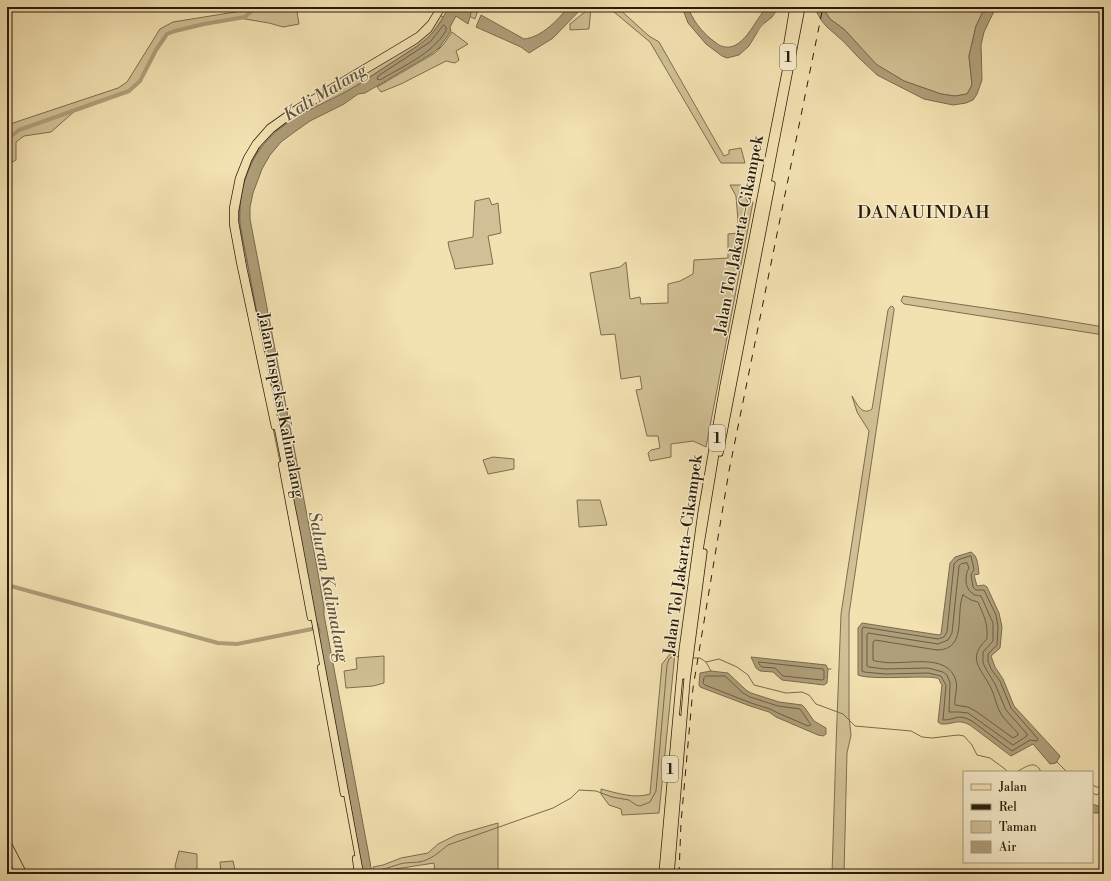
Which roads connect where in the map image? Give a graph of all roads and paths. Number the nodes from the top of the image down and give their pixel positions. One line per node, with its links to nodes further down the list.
1 (443, 7): 5 (main road, Jalan Inspeksi Kalimalang)
2 (793, 7): 6 (highway)
3 (800, 7): 6 (highway, Jalan Tol Jakarta–Cikampek / 1); 17 (highway, 1)
4 (806, 7): 18 (highway, Jalan Tol Jakarta–Cikampek / 1)
5 (439, 11): 7 (main road, Jalan Inspeksi Kalimalang)
6 (778, 106): 17 (highway, Jalan Tol Jakarta–Cikampek / 1)
7 (235, 201): 8 (main road, Jalan Inspeksi Kalimalang); 9 (main road, Jalan Inspeksi Kalimalang)
8 (240, 262): 9 (main road, Jalan Inspeksi Kalimalang); 10 (main road, Jalan Inspeksi Kalimalang)
9 (244, 267): 10 (main road, Jalan Inspeksi Kalimalang)
10 (247, 288): 13 (main road, Jalan Inspeksi Kalimalang)
11 (7, 841): 15 (highway)
12 (7, 850): 14 (highway)
13 (358, 871): 16 (main road, Jalan Inspeksi Kalimalang)
14 (19, 874)
15 (24, 874)
16 (361, 874)
17 (664, 874)
18 (671, 874)

